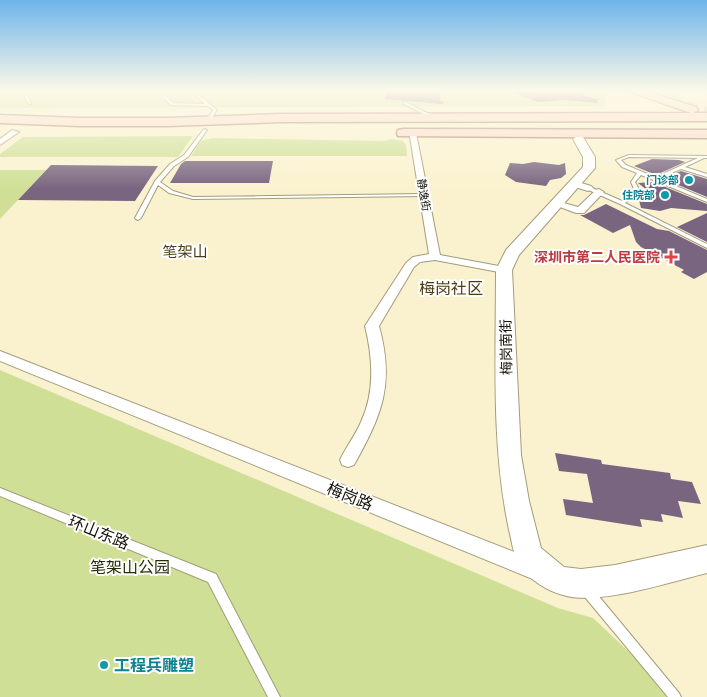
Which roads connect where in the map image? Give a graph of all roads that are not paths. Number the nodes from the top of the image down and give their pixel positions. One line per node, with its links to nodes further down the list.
1 (0, 124): 11 (main road)
2 (50, 124): 11 (main road)
3 (68, 124): 11 (main road)
4 (133, 124): 11 (main road)
5 (182, 124): 12 (main road)
6 (204, 124): 10 (main road)
7 (230, 124): 12 (main road)
8 (495, 124): 10 (main road)
9 (584, 124): 10 (main road)
10 (512, 125): 14 (main road); 15 (main road); 20 (main road)
11 (77, 126): 13 (main road); 14 (main road); 16 (main road)
12 (207, 126): 14 (main road); 17 (main road); 29 (lane)
13 (0, 128)
14 (147, 129)
15 (707, 129)
16 (15, 132): 19 (main road); 24 (street)
17 (260, 132)
18 (392, 132): 20 (main road)
19 (0, 133)
20 (417, 133): 21 (main road); 22 (main road); 33 (street, 静逸街)
21 (707, 134)
22 (579, 139): 23 (main road); 30 (street)
23 (707, 141)
24 (0, 143)
25 (706, 157): 26 (lane); 27 (lane)
26 (681, 167): 28 (lane); 32 (lane)
27 (640, 173): 32 (lane); 35 (lane)
28 (707, 176)
29 (157, 182): 33 (lane); 37 (lane)
30 (581, 186): 31 (lane); 36 (street)
31 (599, 192): 35 (lane); 36 (street)
32 (689, 193): 34 (lane)
33 (424, 195): 39 (street, 静逸街)
34 (707, 201)
35 (622, 203): 38 (lane)
36 (557, 204): 40 (street)
37 (138, 218)
38 (707, 246)
39 (435, 257): 40 (street); 42 (street)
40 (504, 270): 45 (street, 梅岗南街)
41 (0, 356): 45 (street, 梅岗路)
42 (348, 460)
43 (0, 492): 46 (lane, 环山东路)
44 (707, 559): 45 (street, 梅岗路)
45 (568, 580): 47 (lane)
46 (274, 697)
47 (675, 697)

